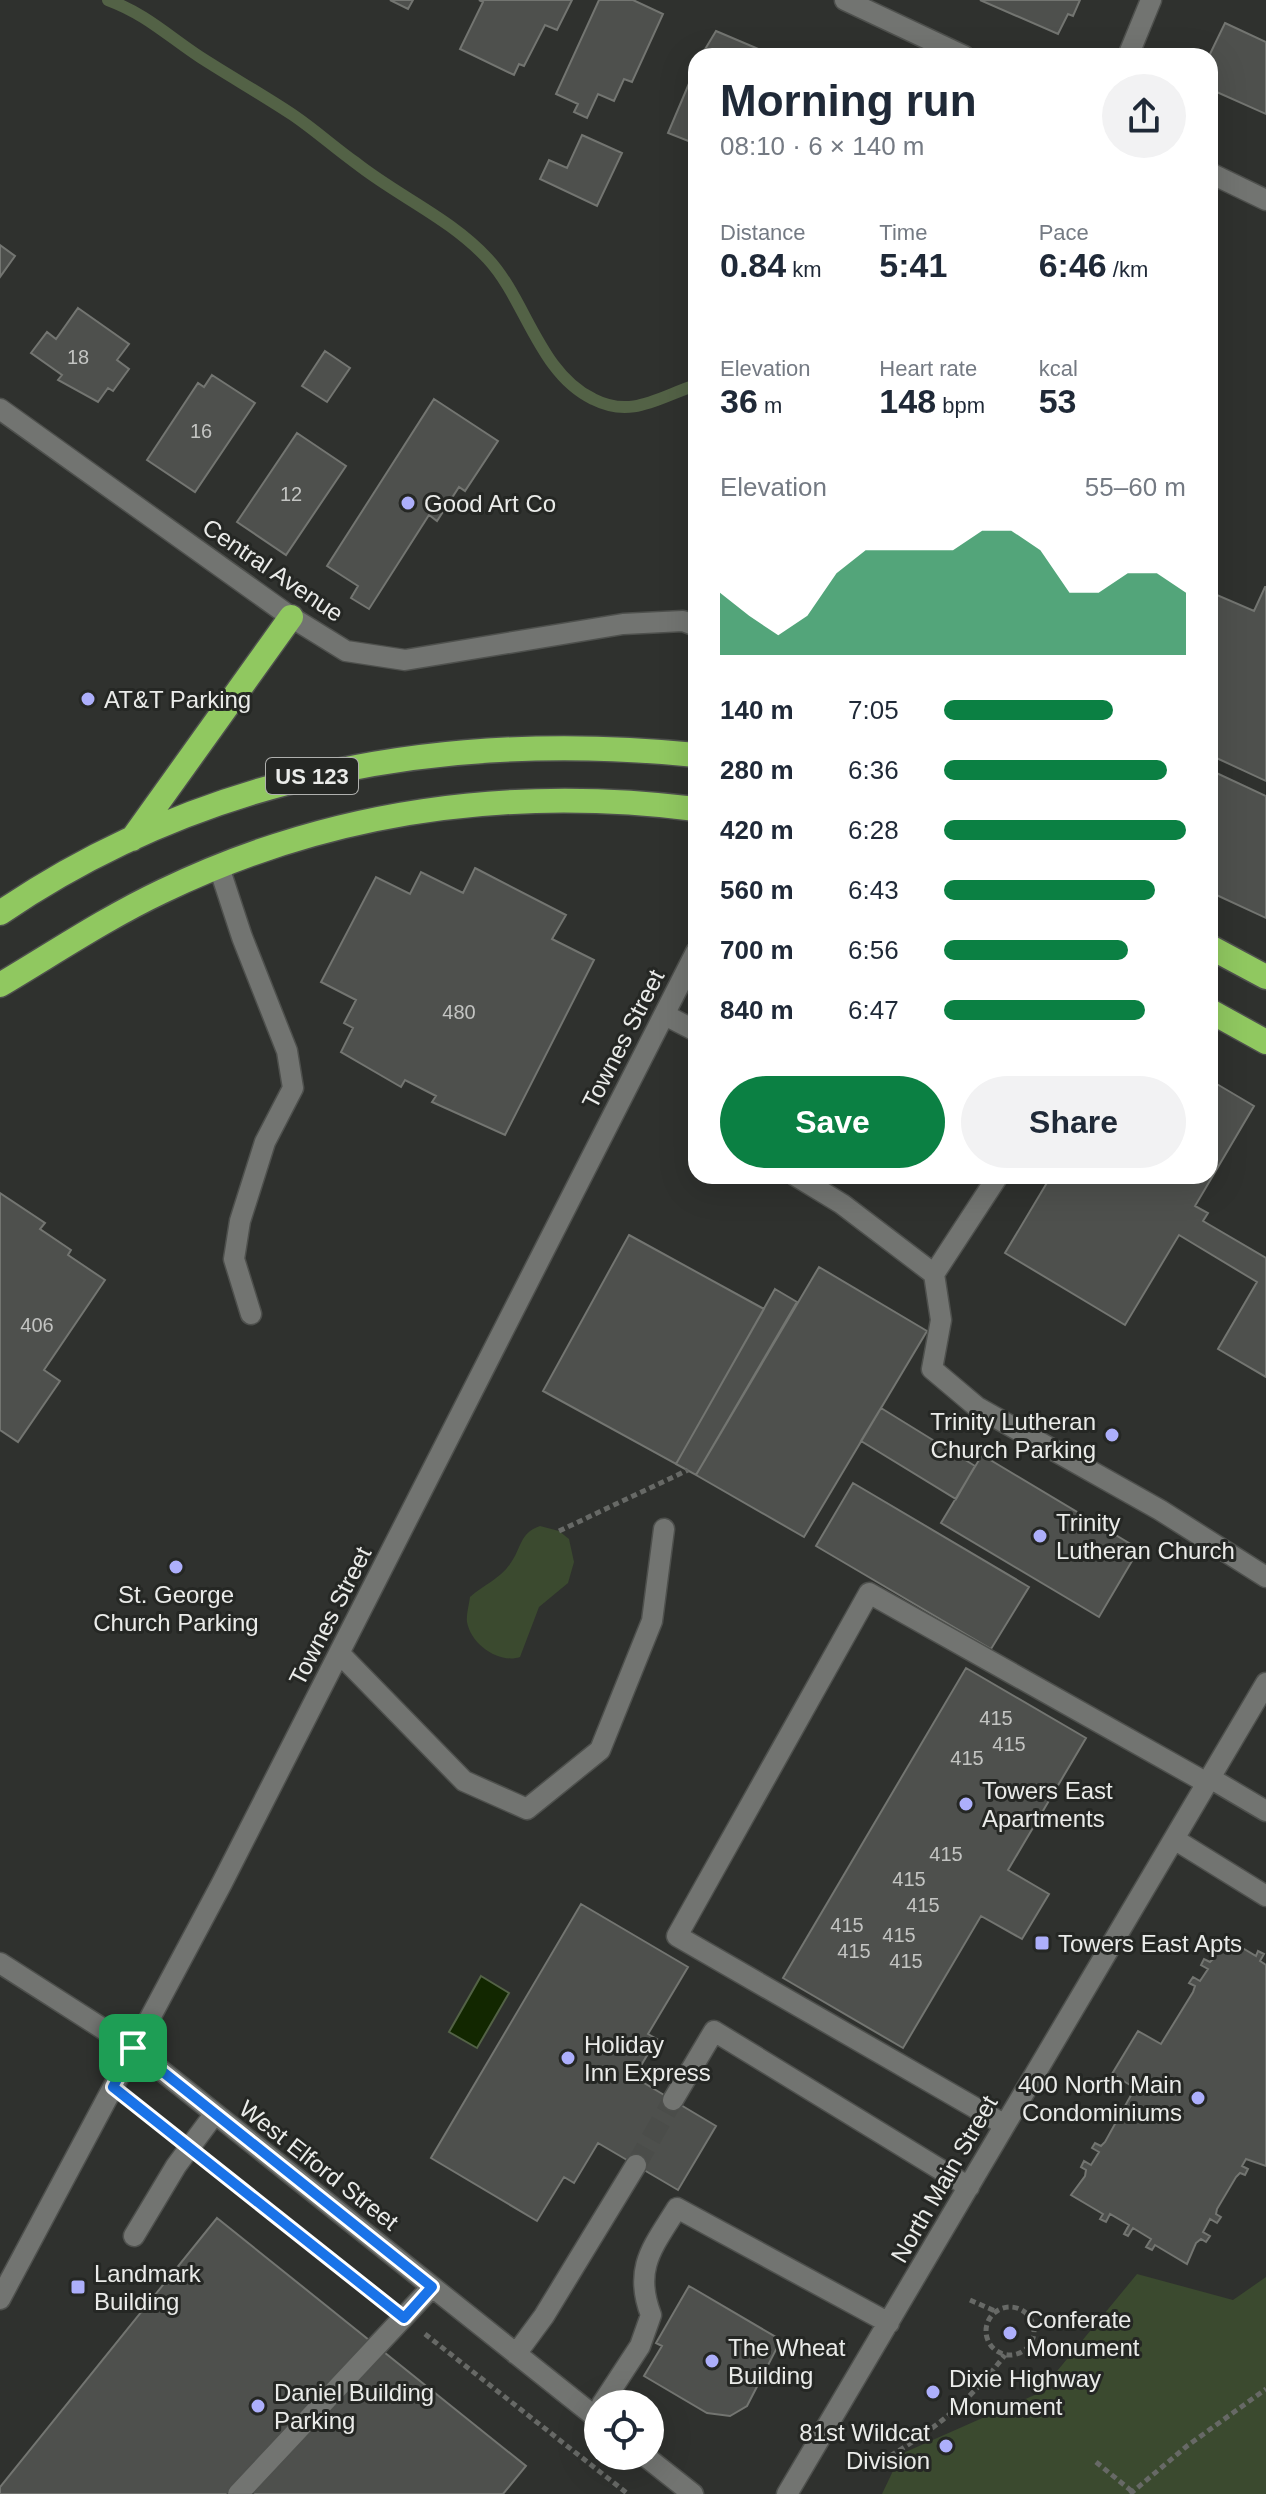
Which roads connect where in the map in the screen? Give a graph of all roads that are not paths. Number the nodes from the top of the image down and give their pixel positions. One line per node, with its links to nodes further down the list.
1 (845, 0): 3 (street)
2 (1151, 0): 4 (street)
3 (947, 48)
4 (1131, 48)
5 (1218, 177): 6 (street)
6 (1266, 200)
7 (0, 409): 8 (street, Central Avenue)
8 (291, 617): 9 (street, Central Avenue); 12 (highway)
9 (688, 623)
10 (688, 754): 12 (highway, US 123)
11 (688, 808): 13 (highway, US 123)
12 (132, 840): 14 (highway, US 123)
13 (219, 867): 18 (highway, US 123); 26 (street)
14 (0, 913)
15 (1218, 951): 17 (highway)
16 (688, 968): 19 (street, Townes Street)
17 (1266, 977)
18 (0, 985)
19 (665, 1015): 21 (street); 29 (street, Townes Street)
20 (1218, 1015): 22 (highway)
21 (688, 1027)
22 (1266, 1042)
23 (809, 1184): 25 (street)
24 (993, 1184): 25 (street)
25 (934, 1274): 28 (street)
26 (251, 1314)
27 (664, 1529): 29 (street)
28 (1266, 1577)
29 (340, 1654): 36 (street, Townes Street)
30 (1266, 1683): 31 (street, North Main Street)
31 (1208, 1780): 32 (street); 33 (street, North Main Street); 39 (street)
32 (1266, 1811)
33 (1174, 1839): 34 (street); 39 (street, North Main Street)
34 (1266, 1896)
35 (0, 1963): 36 (street, West Elford Street)
36 (133, 2048): 38 (street, West Elford Street); 44 (street, Townes Street)
37 (673, 2100): 41 (street)
38 (213, 2116): 42 (street); 43 (street, West Elford Street)
39 (1005, 2125): 41 (street, North Main Street)
40 (636, 2165): 46 (street)
41 (969, 2187): 45 (street, North Main Street)
42 (134, 2236)
43 (432, 2287): 46 (street, West Elford Street); 50 (street)
44 (0, 2299)
45 (889, 2323): 47 (street); 52 (street, North Main Street)
46 (516, 2354): 48 (street, West Elford Street)
47 (612, 2390)
48 (584, 2402)
49 (663, 2470): 51 (street)
50 (238, 2494)
51 (693, 2494)
52 (787, 2494)

